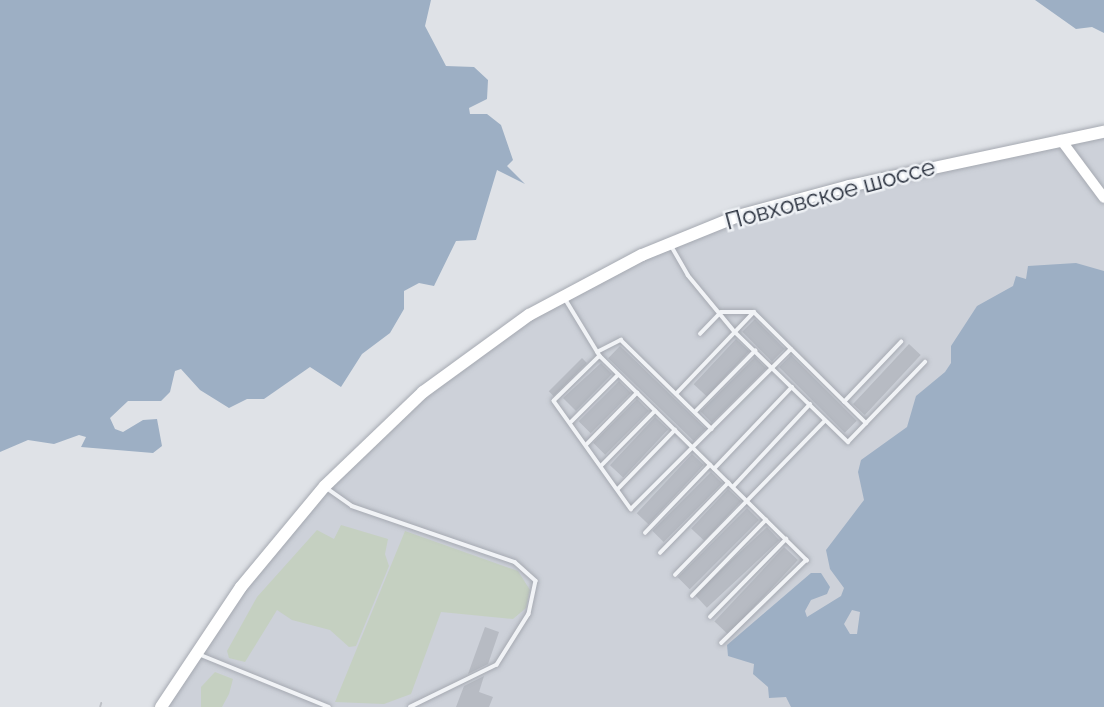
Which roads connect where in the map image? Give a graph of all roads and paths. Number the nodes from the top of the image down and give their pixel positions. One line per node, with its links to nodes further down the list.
1 (1104, 132): 2 (main road, Повховское шоссе)
2 (1061, 140): 3 (street); 4 (main road, Повховское шоссе)
3 (1104, 198)
4 (670, 242): 5 (main road, Повховское шоссе); 6 (lane)
5 (564, 295): 13 (lane); 34 (main road, Повховское шоссе)
6 (721, 312): 7 (lane); 8 (lane); 9 (lane)
7 (754, 312): 8 (lane); 11 (lane)
8 (735, 332): 12 (lane); 19 (lane)
9 (700, 334)
10 (901, 342): 20 (lane)
11 (791, 349): 15 (lane); 20 (lane)
12 (755, 351): 15 (lane); 23 (lane)
13 (598, 354): 16 (lane); 19 (lane); 25 (lane)
14 (925, 362): 26 (lane)
15 (772, 368): 17 (lane); 27 (lane)
16 (618, 375): 18 (lane); 25 (lane)
17 (792, 387): 21 (lane); 32 (lane)
18 (637, 393): 22 (lane); 29 (lane)
19 (676, 394): 23 (lane)
20 (844, 402): 26 (lane)
21 (810, 404): 24 (lane); 33 (lane)
22 (655, 411): 28 (lane); 31 (lane)
23 (695, 412): 27 (lane)
24 (826, 420): 26 (lane); 36 (lane)
25 (570, 423): 29 (lane)
26 (866, 423)
27 (712, 429): 30 (lane)
28 (675, 430): 30 (lane); 35 (lane)
29 (586, 445): 31 (lane)
30 (693, 448): 32 (lane); 35 (lane)
31 (601, 466): 35 (lane)
32 (712, 467): 33 (lane); 38 (lane)
33 (731, 485): 36 (lane); 40 (lane)
34 (325, 486): 45 (main road, Повховское шоссе); 50 (lane)
35 (618, 490)
36 (747, 501): 37 (lane); 41 (lane)
37 (766, 520): 39 (lane); 42 (lane)
38 (645, 533)
39 (786, 539): 43 (lane); 44 (lane)
40 (660, 553)
41 (675, 575)
42 (692, 596)
43 (709, 617)
44 (722, 643)
45 (196, 652): 48 (main road, Повховское шоссе); 49 (lane)
46 (103, 698): 47 (path)
47 (100, 707)
48 (161, 707)
49 (329, 707)
50 (411, 707)

